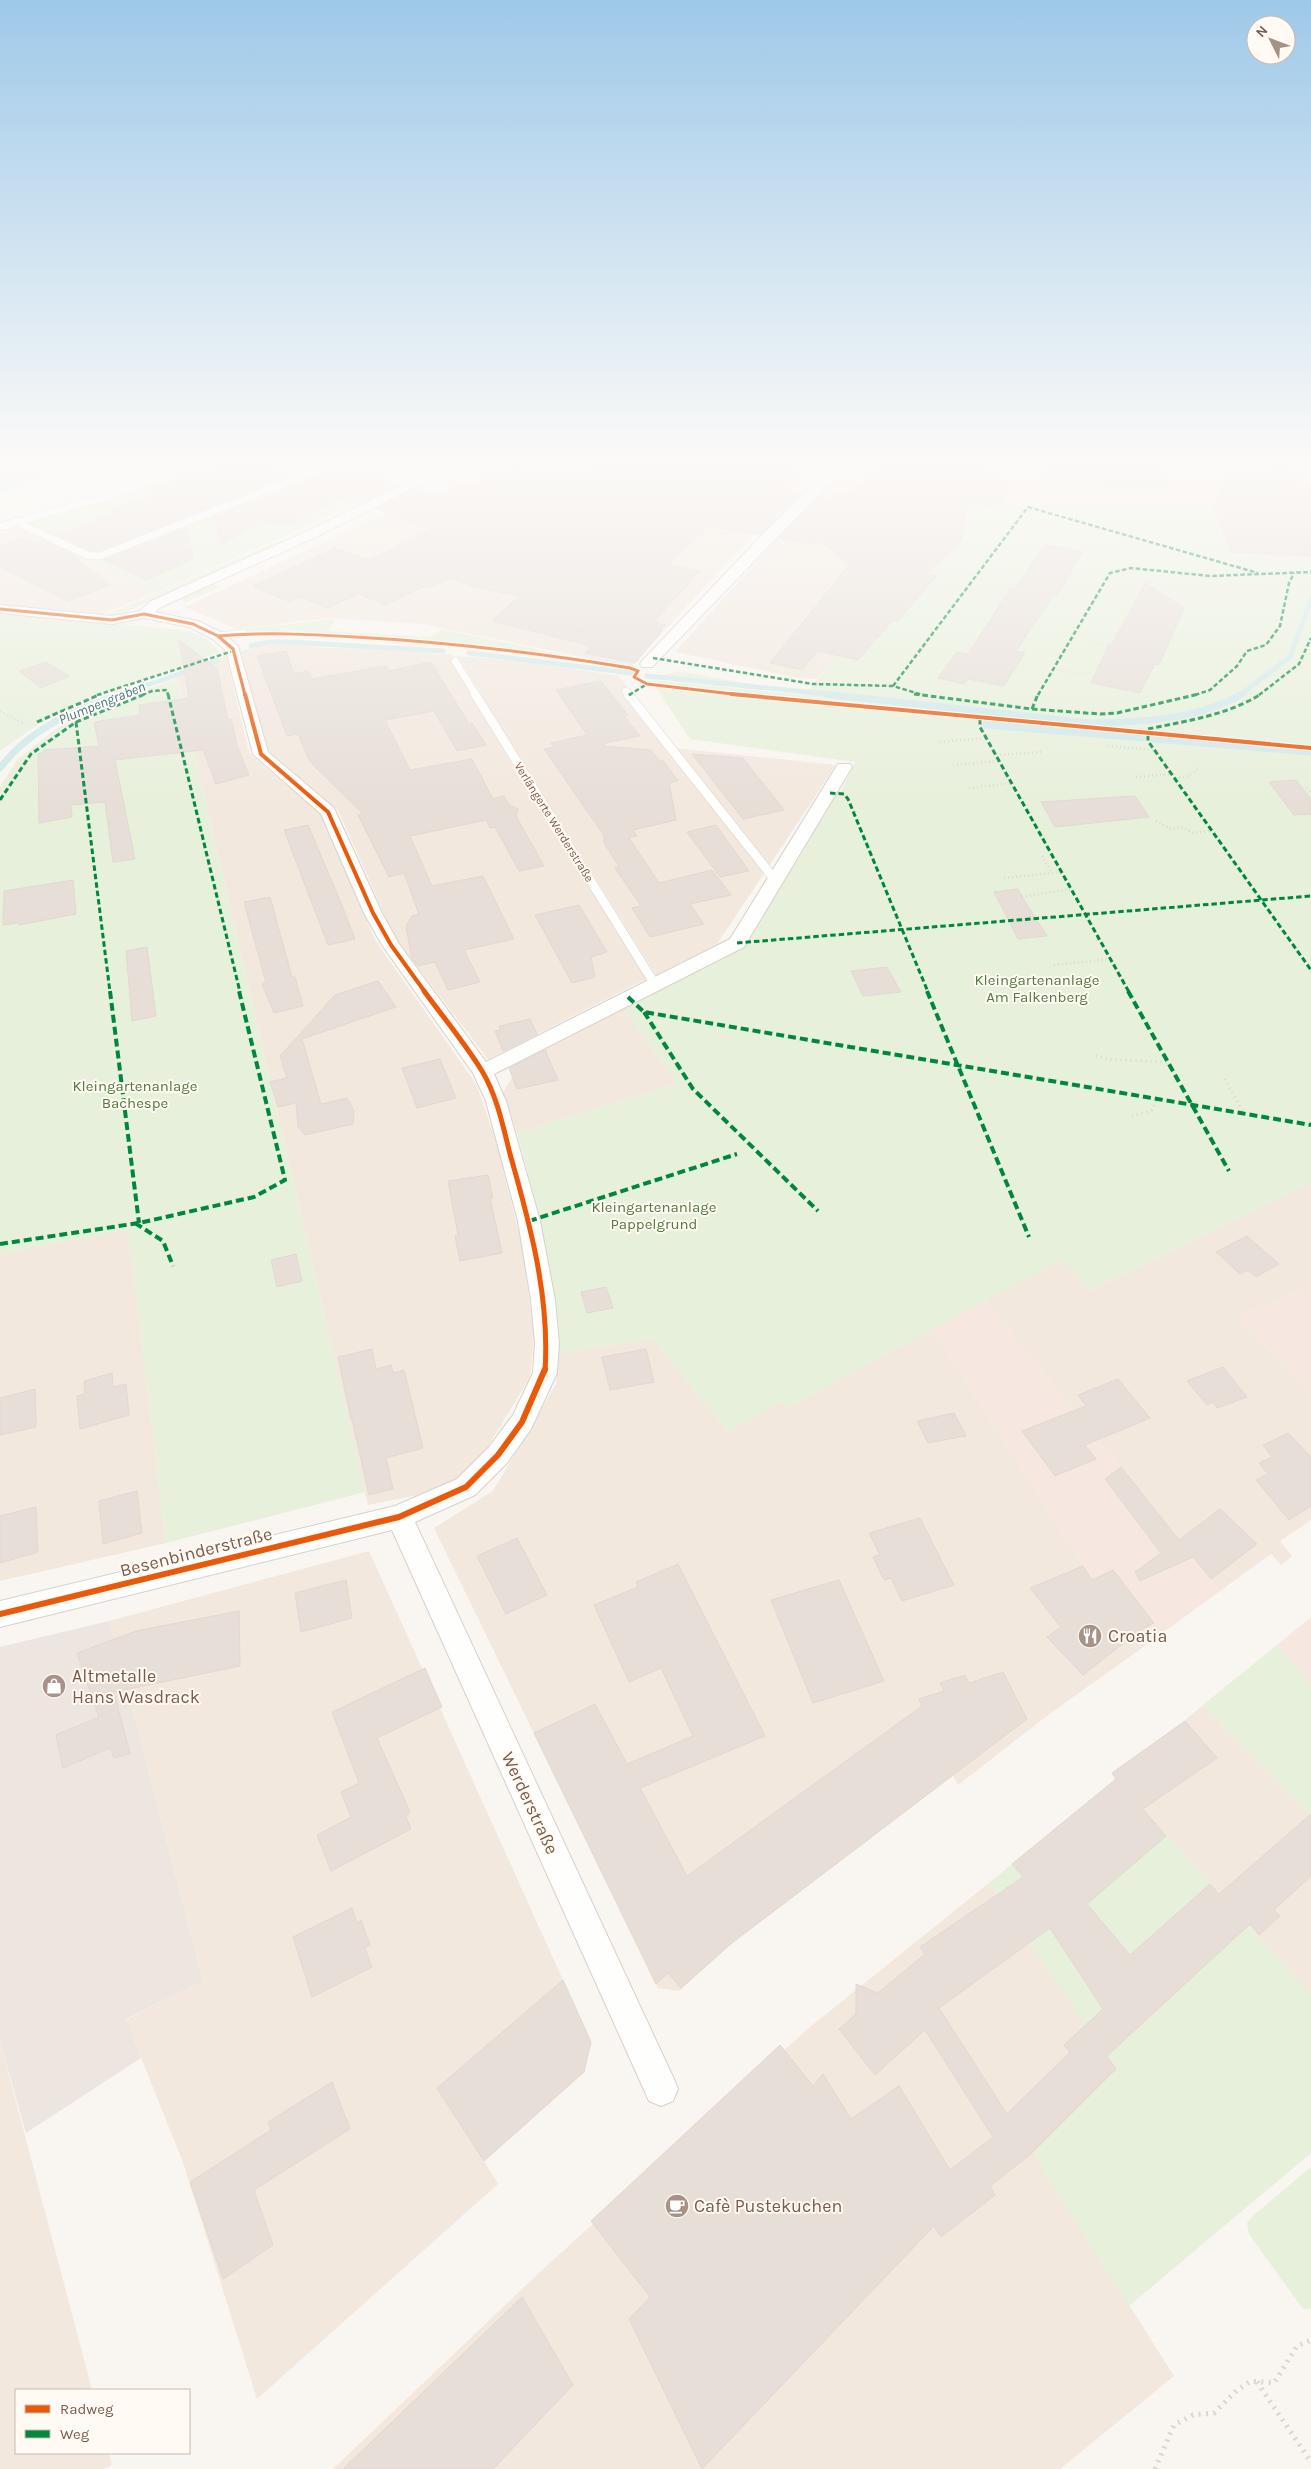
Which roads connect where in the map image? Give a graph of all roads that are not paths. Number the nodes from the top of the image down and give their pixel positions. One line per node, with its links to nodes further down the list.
1 (216, 577): 4 (street)
2 (730, 577): 8 (street)
3 (0, 609): 4 (street)
4 (144, 614): 6 (street)
5 (243, 634): 6 (lane)
6 (218, 636): 13 (street)
7 (455, 661): 12 (lane, Verlängerte Werderstraße)
8 (648, 664)
9 (626, 691): 11 (lane)
10 (844, 767): 11 (street)
11 (775, 880): 12 (street)
12 (654, 984): 13 (street)
13 (482, 1071): 14 (street)
14 (399, 1517): 15 (street, Besenbinderstraße); 16 (street, Werderstraße)
15 (0, 1614)
16 (661, 2089)

